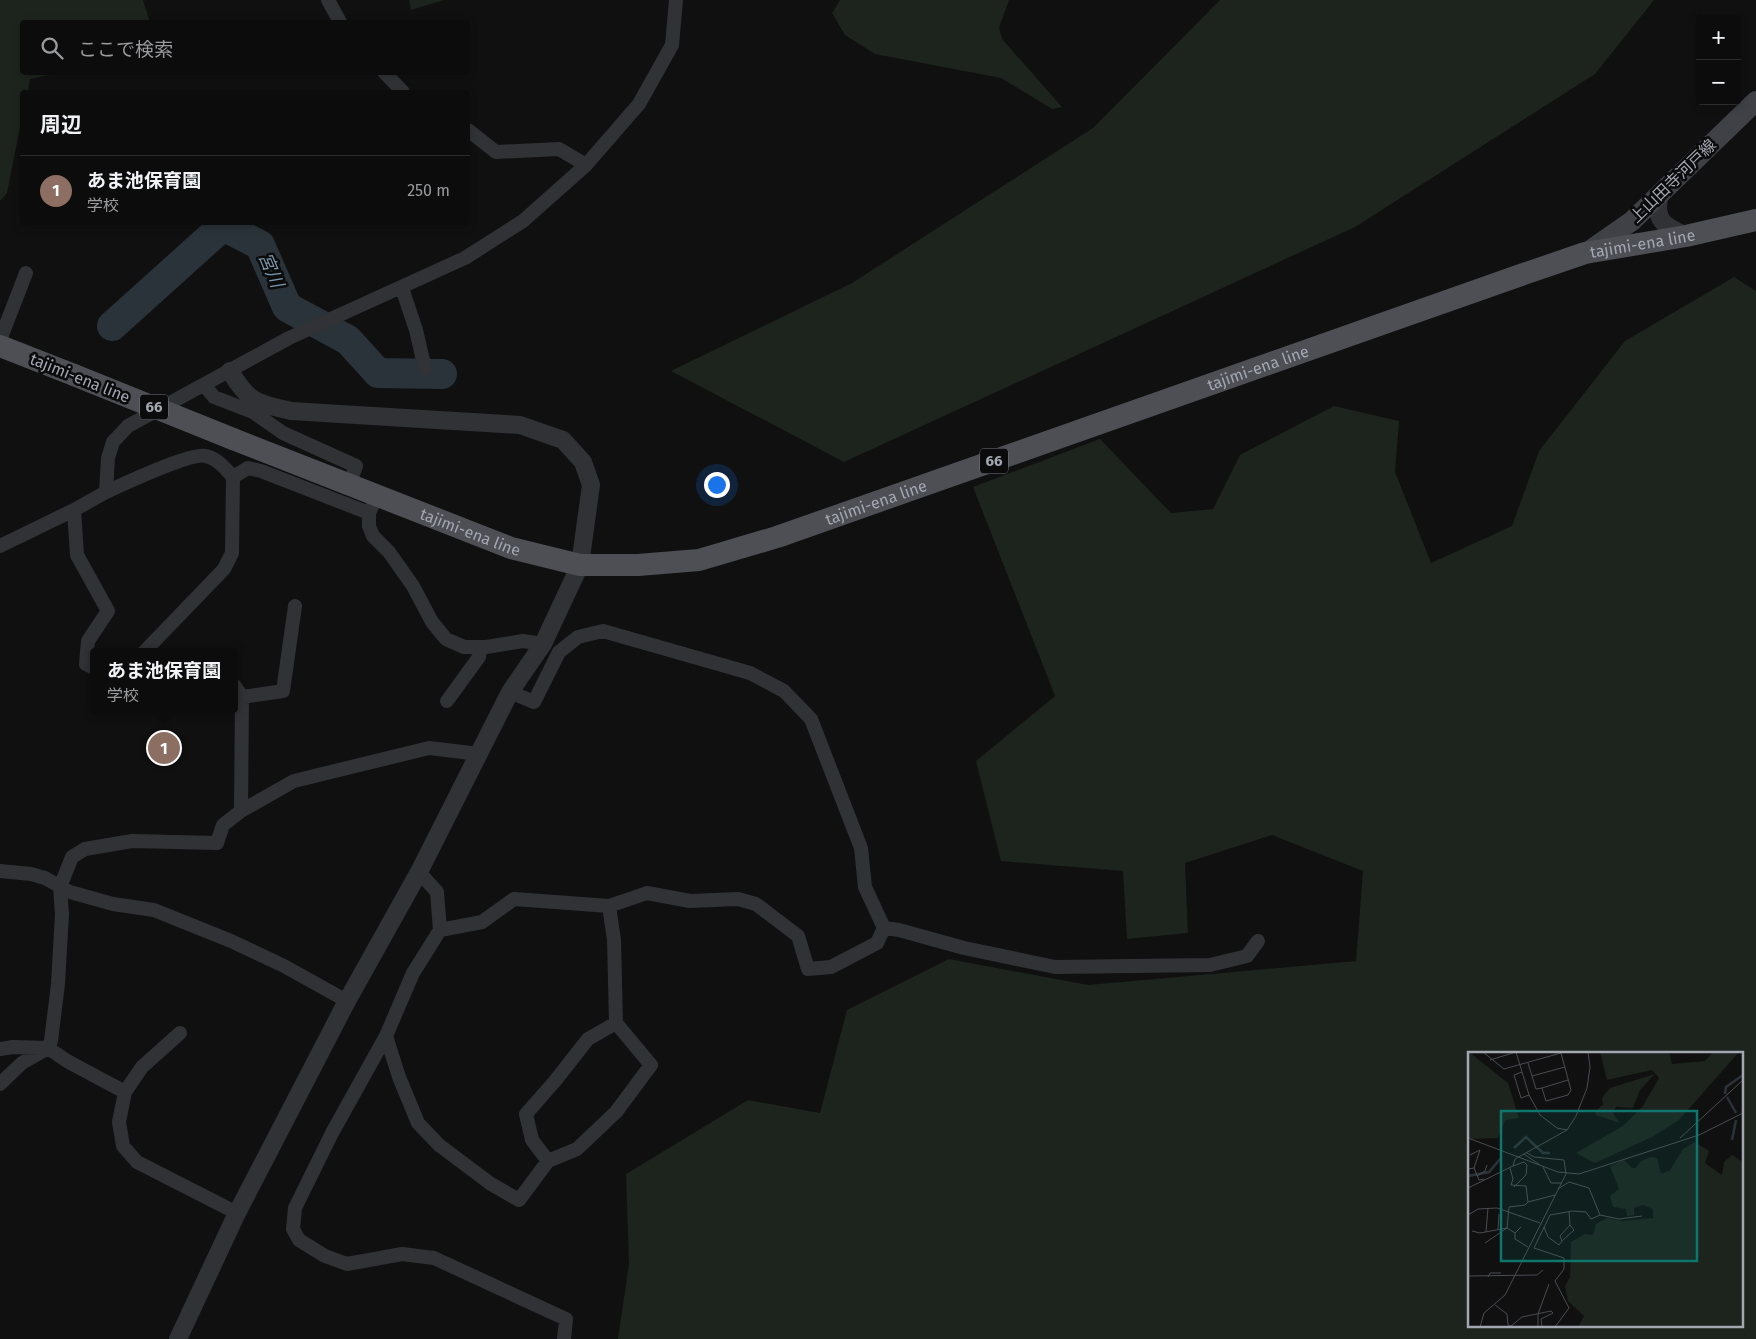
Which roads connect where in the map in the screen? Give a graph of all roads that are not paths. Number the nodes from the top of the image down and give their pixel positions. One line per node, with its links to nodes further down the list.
1 (328, 0): 3 (street)
2 (676, 0): 8 (street)
3 (339, 20)
4 (387, 75): 5 (street)
5 (401, 90)
6 (1756, 101): 9 (main road, 上山田寺河戸線)
7 (470, 132): 8 (street)
8 (586, 165): 14 (street)
9 (1660, 195): 11 (street); 12 (main road, 上山田寺河戸線)
10 (1756, 220): 11 (main road, tajimi-ena line / 66)
11 (1686, 236): 12 (main road, tajimi-ena line / 66)
12 (1585, 253): 26 (main road, tajimi-ena line / 66)
13 (26, 273): 15 (street)
14 (402, 288): 17 (street); 18 (street)
15 (0, 340)
16 (0, 346): 21 (main road, tajimi-ena line / 66, bridge)
17 (425, 369)
18 (230, 371): 19 (street); 26 (street)
19 (204, 385): 21 (street); 22 (street)
20 (233, 477): 22 (street); 23 (street); 30 (street)
21 (349, 485): 23 (main road, tajimi-ena line / 66)
22 (106, 492): 24 (street)
23 (373, 504): 26 (main road, tajimi-ena line / 66); 29 (street)
24 (74, 510): 25 (street); 31 (street)
25 (0, 546)
26 (580, 565): 28 (street)
27 (295, 606): 32 (street)
28 (543, 644): 29 (street); 33 (street)
29 (480, 647): 34 (street)
30 (148, 648)
31 (90, 666)
32 (238, 691): 36 (street)
33 (510, 692): 35 (street); 41 (street)
34 (447, 701)
35 (479, 754): 36 (street); 38 (street)
36 (241, 812): 39 (street)
37 (0, 871): 39 (street)
38 (419, 872): 42 (street); 44 (street)
39 (60, 888): 44 (street); 48 (street)
40 (609, 906): 41 (street); 42 (street); 45 (street)
41 (884, 928): 43 (street)
42 (440, 930): 47 (street)
43 (1258, 941)
44 (347, 1001): 53 (street)
45 (616, 1023): 52 (street); 52 (street)
46 (180, 1033): 51 (street)
47 (386, 1036): 52 (street); 55 (street)
48 (48, 1048): 49 (street); 50 (street); 51 (street)
49 (0, 1049)
50 (0, 1084)
51 (125, 1092): 53 (street)
52 (548, 1161)
53 (237, 1213): 54 (street)
54 (178, 1339)
55 (564, 1339)

